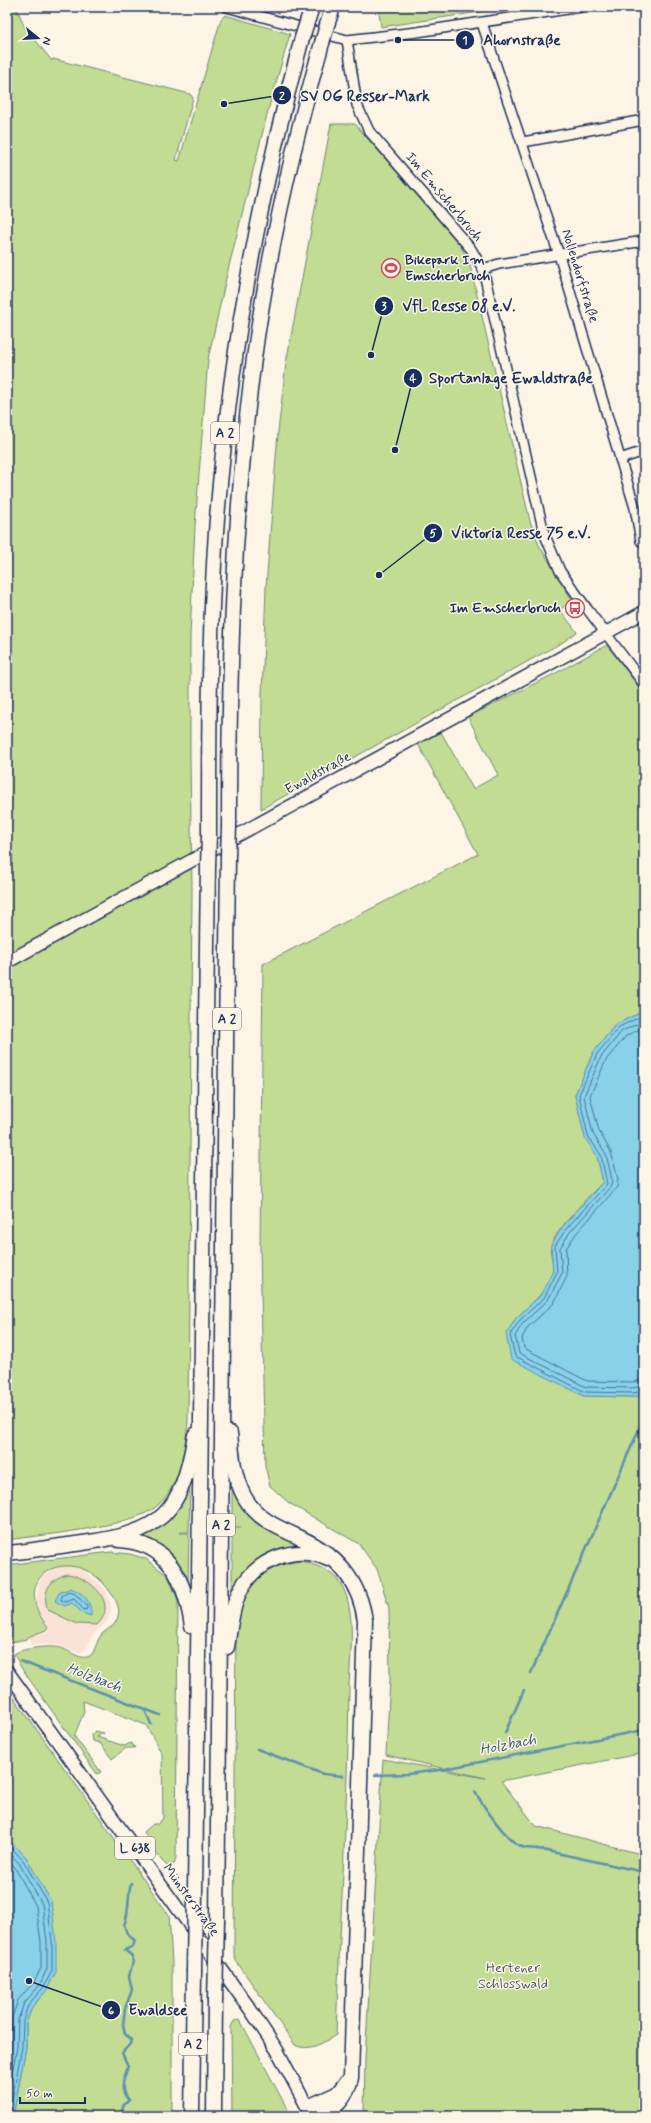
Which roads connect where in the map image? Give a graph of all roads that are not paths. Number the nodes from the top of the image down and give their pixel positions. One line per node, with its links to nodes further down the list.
1 (227, 7): 6 (street)
2 (333, 7): 19 (highway, A 2, bridge)
3 (581, 7): 5 (street)
4 (310, 13): 20 (highway, A 2, bridge)
5 (482, 22): 6 (street); 8 (street, Nollendorfstraße)
6 (347, 40): 11 (street, Im Emscherbruch)
7 (644, 120): 8 (street)
8 (523, 142): 10 (street, Nollendorfstraße)
9 (644, 241): 10 (street)
10 (559, 255): 11 (street); 13 (street, Nollendorfstraße)
11 (483, 269): 16 (street, Im Emscherbruch)
12 (644, 452): 13 (street)
13 (620, 459): 14 (street, Nollendorfstraße)
14 (641, 541)
15 (644, 612): 16 (main road, Ewaldstraße)
16 (604, 633): 17 (street, Im Emscherbruch); 18 (main road, Ewaldstraße)
17 (644, 684)
18 (7, 962)
19 (223, 1365): 23 (highway); 26 (highway, A 2)
20 (202, 1393): 21 (highway); 24 (highway, A 2)
21 (109, 1539): 22 (highway); 24 (highway)
22 (9, 1553)
23 (338, 1564): 26 (highway); 27 (highway)
24 (198, 1661): 30 (highway, A 2, bridge)
25 (7, 1671): 29 (main road, Münsterstraße / L 638)
26 (220, 1685): 31 (highway, A 2, bridge)
27 (351, 2070): 28 (highway); 29 (highway)
28 (339, 2110): 32 (highway)
29 (310, 2112)
30 (192, 2116)
31 (214, 2116)
32 (320, 2116)

